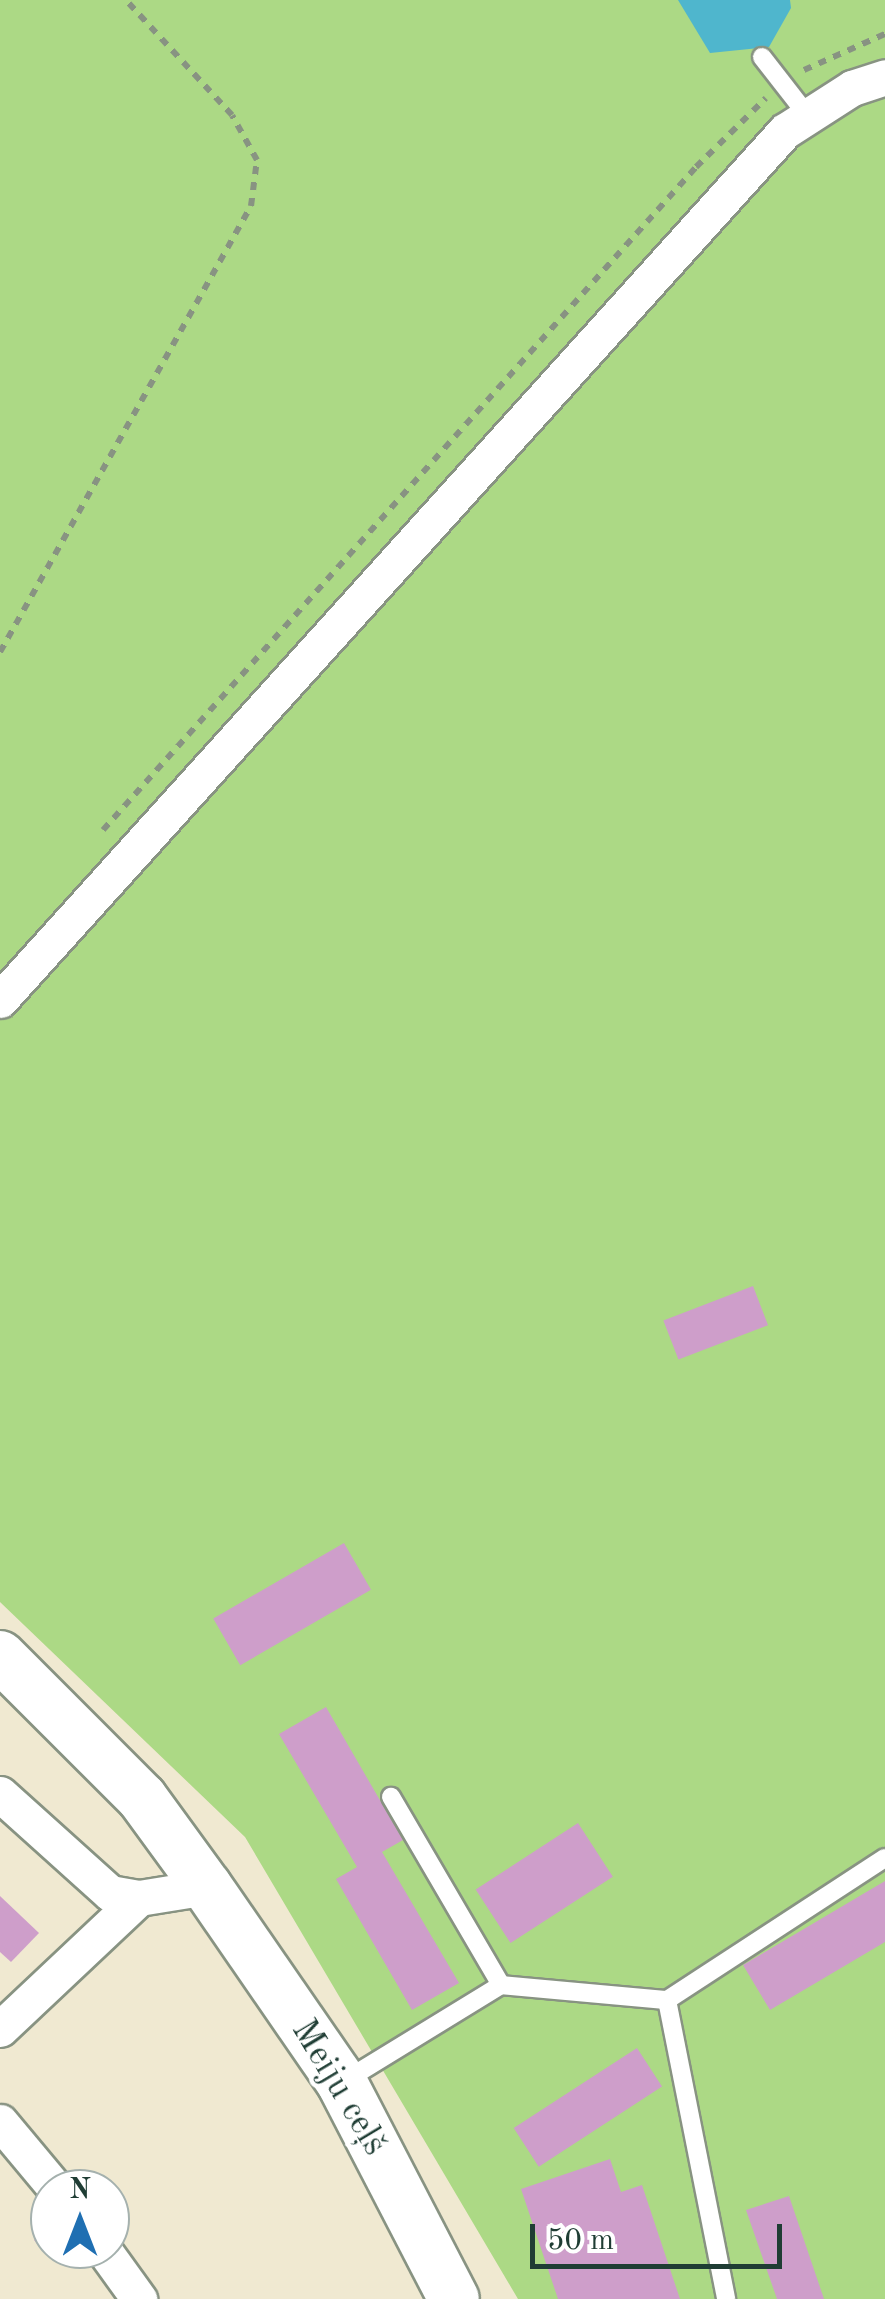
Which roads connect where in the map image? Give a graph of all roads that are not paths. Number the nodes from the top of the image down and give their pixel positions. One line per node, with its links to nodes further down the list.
1 (762, 57): 3 (lane)
2 (885, 77): 3 (street)
3 (808, 116): 4 (street)
4 (0, 1000)
5 (0, 1656): 9 (street, Meiju ceļš)
6 (0, 1794): 10 (street)
7 (391, 1797): 11 (lane)
8 (885, 1858): 12 (lane)
9 (207, 1887): 10 (street); 14 (street, Meiju ceļš)
10 (139, 1898): 13 (street)
11 (501, 1985): 12 (lane); 14 (lane)
12 (666, 2000): 20 (lane)
13 (0, 2029)
14 (342, 2082): 19 (street, Meiju ceļš)
15 (0, 2122): 16 (street)
16 (39, 2169)
17 (118, 2269): 18 (street)
18 (140, 2299)
19 (454, 2299)
20 (726, 2299)

